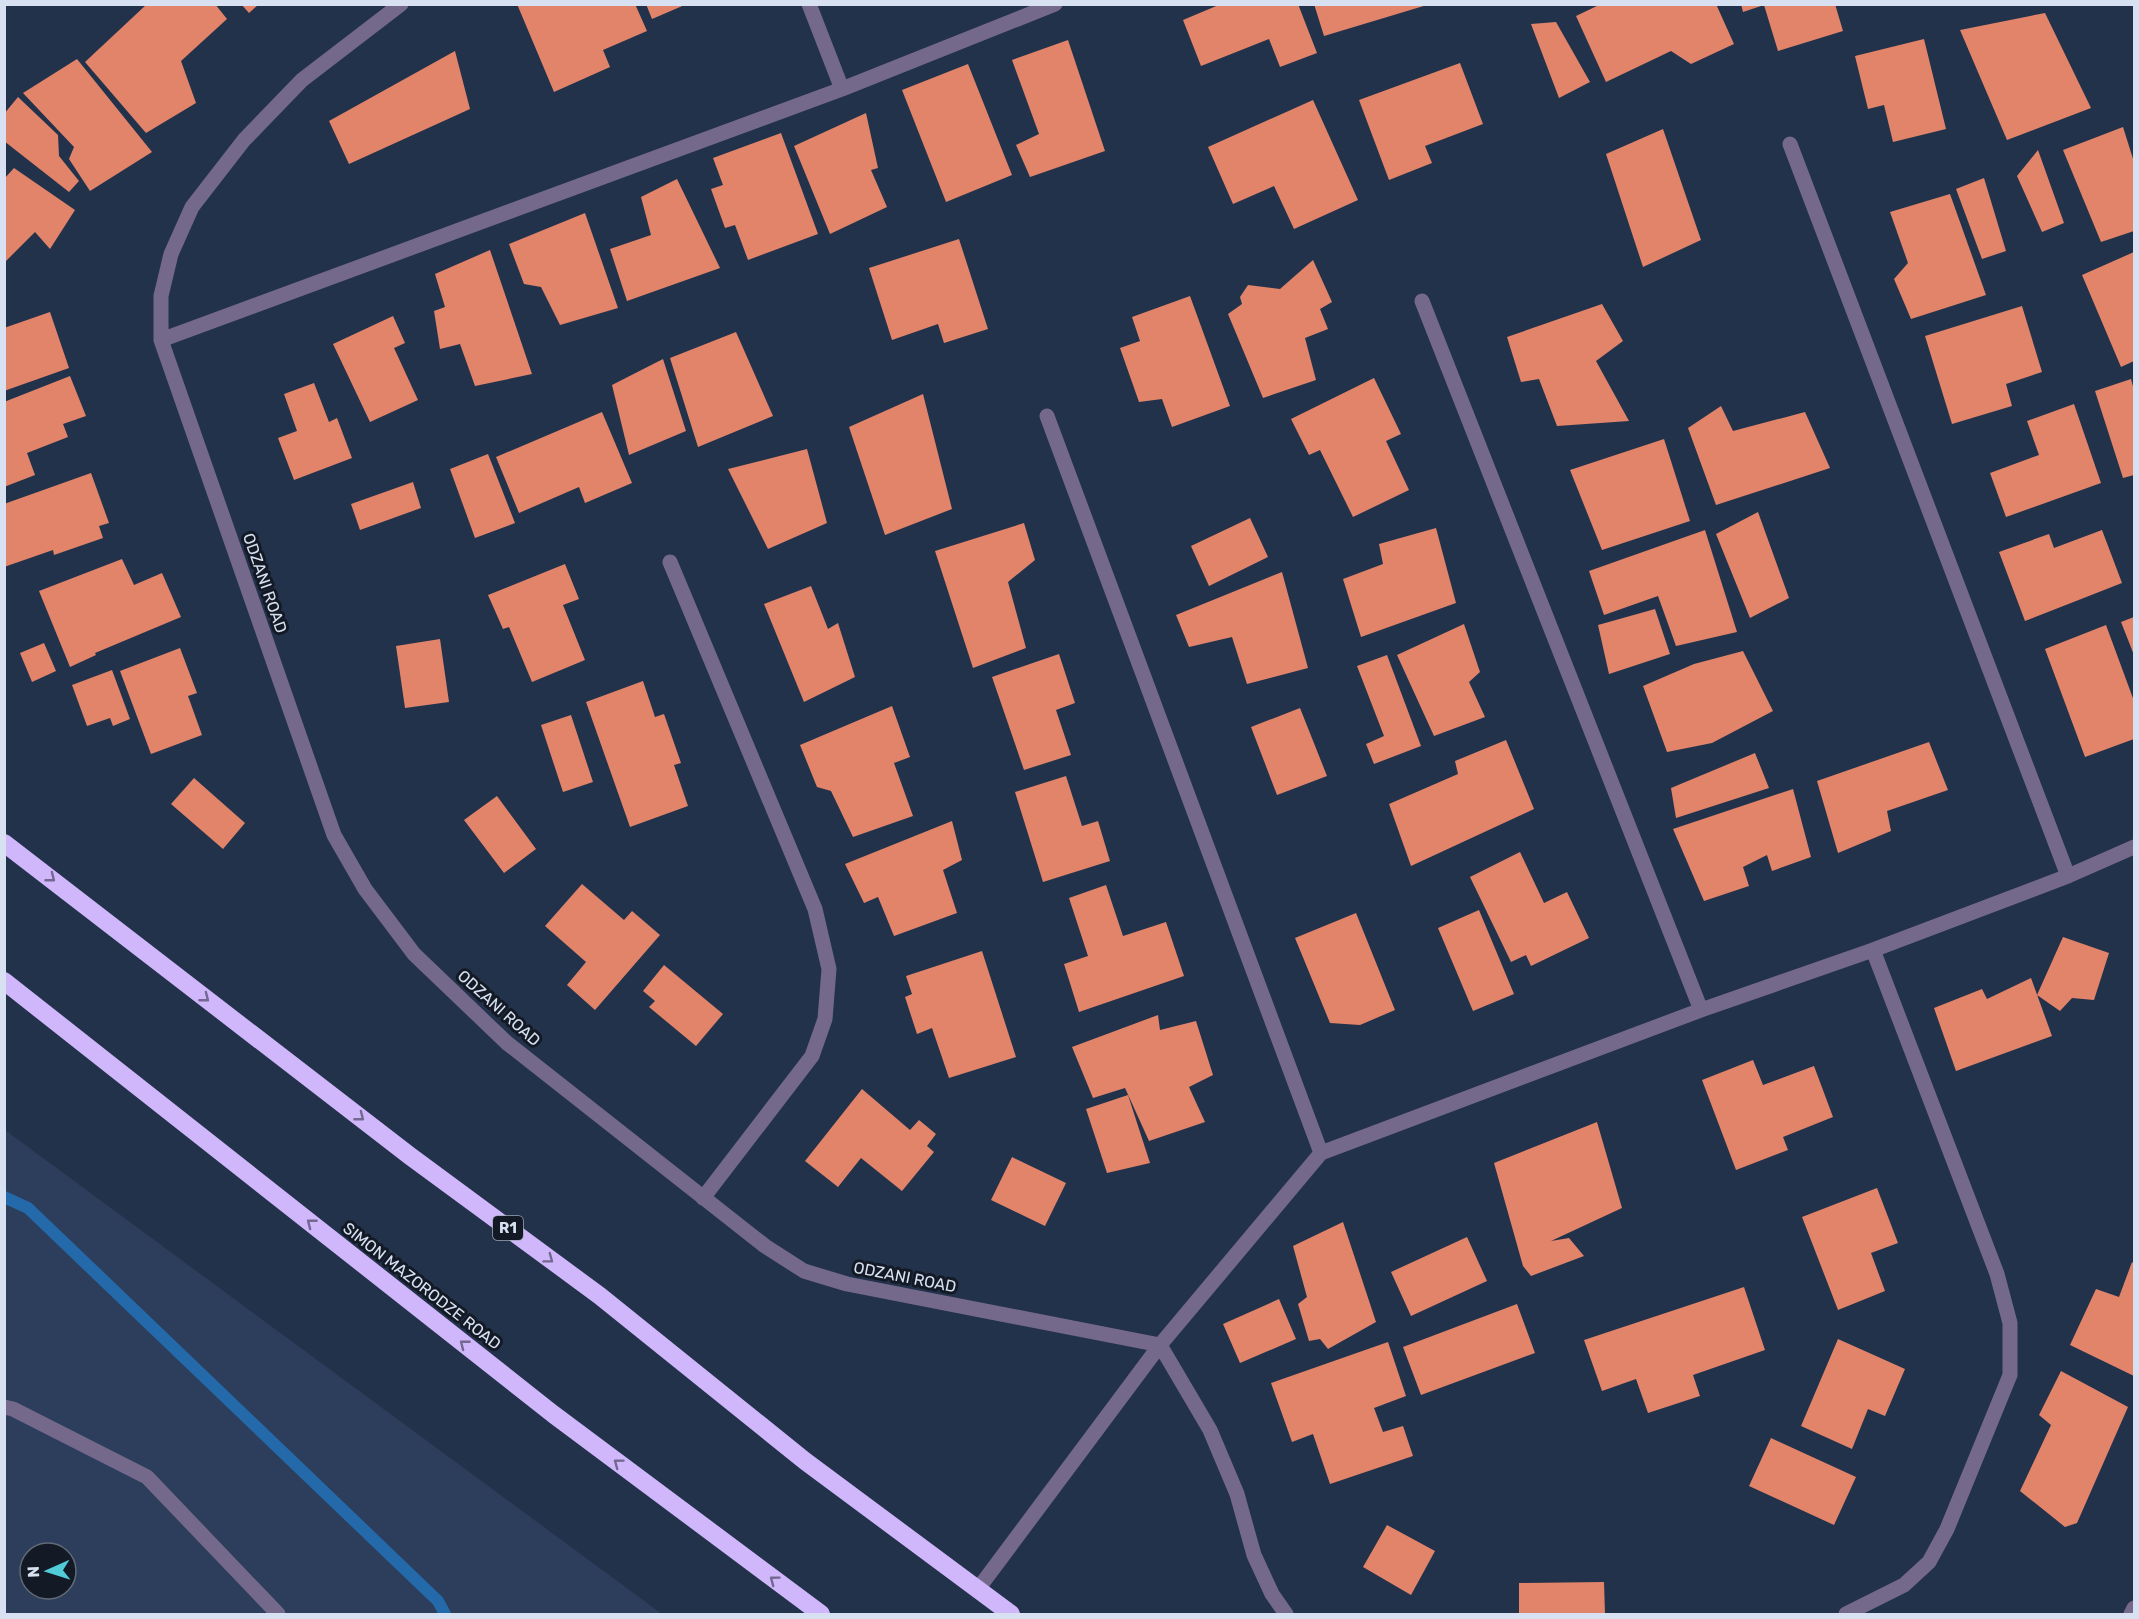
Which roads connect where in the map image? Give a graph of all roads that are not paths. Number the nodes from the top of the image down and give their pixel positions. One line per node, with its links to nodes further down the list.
1 (401, 4): 7 (street, ODZANI ROAD)
2 (809, 4): 4 (street)
3 (1055, 4): 4 (street)
4 (842, 88): 7 (street)
5 (1790, 144): 12 (street)
6 (1422, 301): 15 (street)
7 (161, 340): 17 (street, ODZANI ROAD)
8 (1047, 416): 16 (street)
9 (670, 562): 17 (street)
10 (4, 843): 20 (highway, R1, one-way to 20)
11 (2134, 847): 12 (street)
12 (2068, 876): 13 (street)
13 (1873, 950): 15 (street); 26 (street)
14 (4, 981): 23 (highway, SIMON MAZORODZE ROAD, one-way to 14)
15 (1701, 1010): 16 (street)
16 (1321, 1153): 18 (street)
17 (703, 1198): 18 (street, ODZANI ROAD)
18 (1160, 1345): 20 (street); 25 (street)
19 (4, 1407): 22 (street)
20 (978, 1589): 24 (highway, R1)
21 (2134, 1608): 27 (street)
22 (278, 1614)
23 (821, 1614)
24 (1011, 1614)
25 (1286, 1614)
26 (1846, 1614)
27 (2131, 1614)

